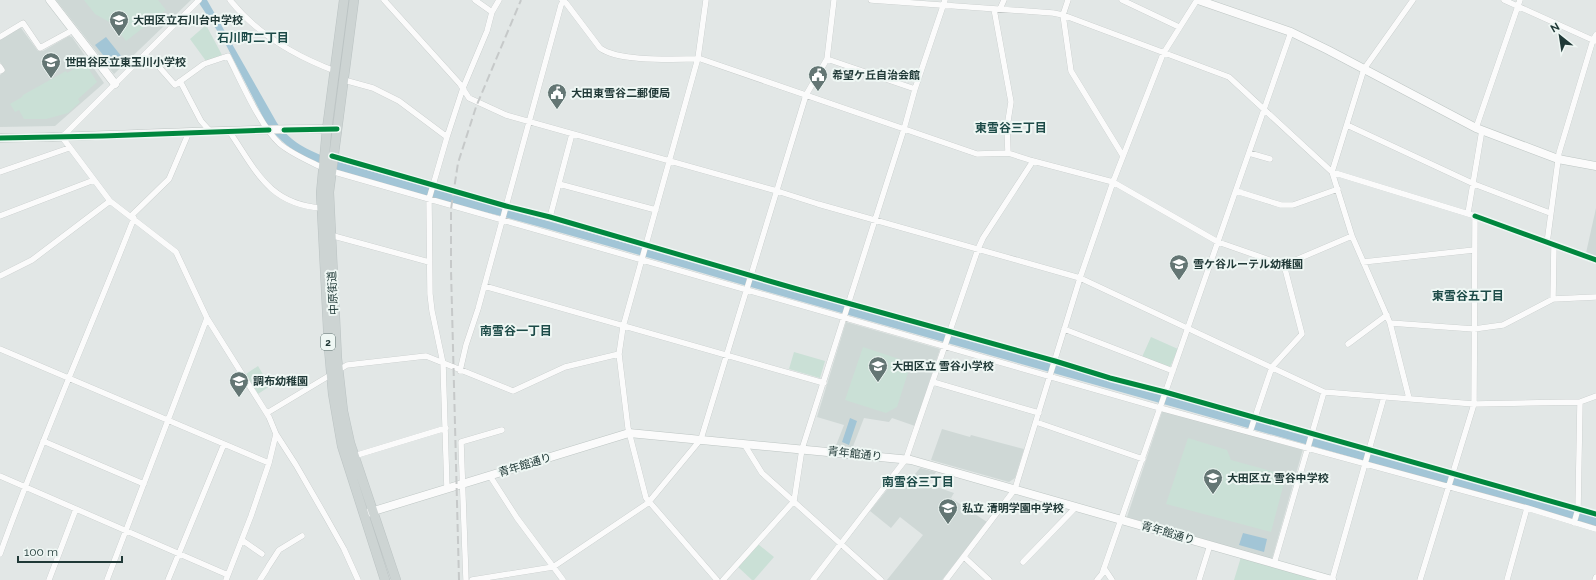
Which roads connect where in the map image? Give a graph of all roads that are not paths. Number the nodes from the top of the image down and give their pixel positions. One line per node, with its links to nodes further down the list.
1 (50, 0): 26 (street)
2 (199, 0): 31 (street)
3 (230, 0): 37 (street)
4 (344, 0): 37 (main road, 中原街道 / 2)
5 (354, 0): 38 (main road, 中原街道 / 2)
6 (384, 0): 41 (street)
7 (475, 0): 23 (street)
8 (499, 0): 23 (street)
9 (563, 0): 32 (street); 45 (street)
10 (706, 0): 32 (street)
11 (834, 0): 33 (street)
12 (871, 0): 20 (street)
13 (1004, 0): 22 (street)
14 (1068, 0): 24 (street)
15 (1122, 0): 25 (street)
16 (1197, 0): 25 (street); 27 (street)
17 (1413, 0): 35 (street)
18 (1504, 0): 21 (street)
19 (1520, 0): 21 (street)
20 (944, 3): 22 (street); 42 (street)
21 (1517, 7): 29 (street); 50 (street)
22 (997, 9): 24 (street); 61 (street)
23 (492, 12): 41 (street)
24 (1063, 15): 30 (street); 63 (street)
25 (1179, 27): 30 (street)
26 (73, 30): 28 (street); 40 (street)
27 (1291, 32): 35 (street); 44 (street)
28 (0, 37)
29 (1595, 39): 65 (street)
30 (1163, 54): 44 (street); 63 (street)
31 (144, 55): 39 (street); 40 (street)
32 (698, 59): 43 (street); 66 (street)
33 (827, 59): 42 (street); 43 (street)
34 (0, 67): 36 (street)
35 (1364, 69): 46 (street); 50 (street)
36 (0, 71)
37 (335, 71): 47 (main road, 中原街道 / 2)
38 (344, 80): 48 (main road, 中原街道 / 2); 57 (street)
39 (180, 82): 51 (street); 54 (street)
40 (115, 84): 56 (street)
41 (463, 88): 45 (street); 57 (street)
42 (915, 89): 49 (street)
43 (806, 96): 49 (street); 78 (street)
44 (1264, 110): 60 (street); 71 (street)
45 (530, 122): 55 (street); 82 (street)
46 (1347, 125): 71 (street); 75 (street)
47 (327, 129): 48 (street); 51 (street); 62 (main road, 中原街道 / 2)
48 (337, 129): 62 (main road, 中原街道 / 2)
49 (904, 129): 61 (street); 92 (street)
50 (1479, 129): 65 (street); 75 (street)
51 (268, 130): 52 (street); 69 (street)
52 (229, 131): 54 (street); 83 (street)
53 (188, 132): 54 (street); 56 (street); 89 (street)
54 (210, 132)
55 (572, 134): 66 (street); 74 (street)
56 (62, 137): 58 (street); 59 (street)
57 (447, 137): 76 (street)
58 (0, 138)
59 (69, 148): 70 (street); 72 (street)
60 (1249, 153): 64 (street); 79 (street)
61 (1008, 154): 67 (street)
62 (330, 155): 69 (main road, 中原街道 / 2); 76 (street)
63 (1123, 156): 73 (street)
64 (1270, 159)
65 (1558, 159): 68 (street); 86 (street)
66 (669, 162): 78 (street); 84 (street)
67 (1034, 162): 73 (street); 99 (street)
68 (1596, 166)
69 (327, 168): 80 (street); 83 (main road, 中原街道 / 2); 93 (main road, 中原街道 / 2)
70 (0, 172)
71 (1332, 172): 77 (street); 85 (street)
72 (94, 180): 81 (street); 87 (street)
73 (1113, 182): 95 (street); 108 (street)
74 (559, 184): 84 (street); 90 (street)
75 (1474, 184): 85 (street); 86 (street)
76 (432, 186): 80 (street); 82 (street)
77 (1338, 189): 79 (street); 94 (street)
78 (777, 191): 92 (street); 107 (street)
79 (1236, 191): 95 (street)
80 (430, 198): 91 (street); 103 (street)
81 (110, 202): 89 (street); 106 (street)
82 (506, 207): 90 (street); 91 (street)
83 (321, 208): 133 (main road, 中原街道 / 2)
84 (656, 210): 98 (street)
85 (1468, 213): 88 (street)
86 (1550, 213): 96 (street)
87 (0, 216)
88 (1475, 216): 96 (street); 100 (street)
89 (132, 217): 116 (street); 135 (street)
90 (550, 217): 98 (street)
91 (502, 218): 101 (street); 109 (street)
92 (875, 220): 99 (street); 113 (street)
93 (330, 235): 103 (street); 133 (main road, 中原街道 / 2)
94 (1352, 236): 104 (street); 105 (street)
95 (1218, 242): 105 (street); 119 (street)
96 (1547, 243): 97 (street)
97 (1554, 245): 102 (street); 112 (street)
98 (645, 247): 101 (street); 107 (street)
99 (978, 249): 108 (street); 122 (street)
100 (1474, 250): 104 (street); 120 (street)
101 (642, 258): 110 (street); 118 (street)
102 (1596, 260)
103 (428, 262): 128 (street)
104 (1363, 262): 114 (street)
105 (1284, 265): 130 (street)
106 (0, 276)
107 (750, 276): 110 (street); 113 (street)
108 (1080, 278): 119 (street); 121 (street)
109 (484, 286): 118 (street); 131 (street)
110 (746, 288): 115 (street); 127 (street)
111 (1596, 297): 112 (street)
112 (1553, 299): 120 (street)
113 (848, 304): 115 (street); 122 (street)
114 (1386, 315): 117 (street); 123 (street)
115 (845, 316): 124 (street); 137 (street)
116 (207, 318): 146 (street); 149 (street)
117 (1390, 323): 120 (street); 142 (street)
118 (623, 327): 126 (street); 127 (street)
119 (1188, 328): 130 (street); 132 (street)
120 (1474, 328): 144 (street)
121 (1064, 329): 129 (street); 132 (street)
122 (950, 332): 124 (street); 129 (street)
123 (1348, 344)
124 (945, 345): 134 (street); 136 (street)
125 (0, 349): 135 (street)
126 (619, 354): 131 (street); 154 (street)
127 (727, 355): 137 (street); 157 (street)
128 (443, 362): 131 (street); 133 (street); 151 (street)
129 (1055, 362): 134 (street); 139 (street)
130 (1272, 367): 138 (street); 148 (street)
131 (460, 371)
132 (1174, 371): 139 (street)
133 (334, 372): 146 (street); 164 (main road, 中原街道 / 2); 185 (main road, 中原街道 / 2)
134 (1051, 375): 145 (street); 147 (street)
135 (70, 378): 149 (street); 158 (street)
136 (933, 382): 147 (street); 165 (street)
137 (824, 384): 162 (street)
138 (1324, 392): 141 (street); 156 (street)
139 (1165, 393): 145 (street); 148 (street)
140 (1596, 396): 143 (street)
141 (1384, 397): 142 (street); 163 (street)
142 (1409, 398): 144 (street)
143 (1580, 402): 144 (street); 183 (street)
144 (1474, 404): 169 (street)
145 (1161, 407): 153 (street); 166 (street)
146 (267, 412): 155 (street)
147 (1039, 413): 150 (street)
148 (1255, 418): 153 (street); 156 (street)
149 (168, 419): 159 (street); 172 (street)
150 (1036, 422): 166 (street); 177 (street)
151 (446, 428): 164 (street); 176 (street)
152 (502, 430): 173 (street)
153 (1250, 431): 161 (street)
154 (629, 433): 157 (street, 青年館通り); 171 (street, 青年館通り); 179 (street)
155 (276, 434): 167 (street); 209 (street)
156 (1311, 434): 161 (street); 163 (street)
157 (701, 440): 160 (street, 青年館通り); 179 (street)
158 (43, 441): 172 (street); 174 (street)
159 (224, 444): 167 (street); 197 (street)
160 (744, 444): 162 (street, 青年館通り); 178 (street)
161 (1308, 447): 168 (street); 200 (street)
162 (802, 449): 165 (street, 青年館通り); 178 (street)
163 (1368, 451): 168 (street); 169 (street)
164 (354, 456): 184 (main road, 中原街道 / 2)
165 (906, 459): 177 (street, 青年館通り); 193 (street)
166 (1143, 459): 187 (street)
167 (268, 463): 192 (street)
168 (1365, 463): 175 (street); 224 (street)
169 (1452, 475): 175 (street); 183 (street)
170 (0, 476): 174 (street)
171 (490, 476): 173 (street, 青年館通り); 201 (street)
172 (144, 484): 190 (street)
173 (463, 485): 176 (street, 青年館通り); 212 (street)
174 (25, 487): 182 (street); 195 (street)
175 (1448, 487): 181 (street); 225 (street)
176 (447, 489): 184 (street, 青年館通り)
177 (1015, 489): 180 (street, 青年館通り); 198 (street)
178 (794, 501): 193 (street); 216 (street)
179 (649, 503): 201 (street); 215 (street)
180 (1076, 507): 187 (street, 青年館通り); 199 (street)
181 (1527, 508): 188 (street); 226 (street)
182 (76, 509): 190 (street); 205 (street)
183 (1578, 510): 186 (street); 188 (street)
184 (373, 511): 185 (street, 青年館通り); 211 (main road, 中原街道 / 2)
185 (364, 514): 210 (main road, 中原街道 / 2)
186 (1596, 514)
187 (1122, 520): 194 (street, 青年館通り); 202 (street)
188 (1574, 522): 189 (street)
189 (1596, 529)
190 (126, 531): 197 (street); 206 (street)
191 (302, 536): 208 (street)
192 (242, 540): 196 (street); 203 (street)
193 (841, 544): 217 (street); 218 (street)
194 (1210, 545): 200 (street, 青年館通り); 223 (street)
195 (0, 554)
196 (262, 554)
197 (179, 555): 203 (street); 207 (street)
198 (964, 557): 219 (street); 220 (street)
199 (1023, 562)
200 (1274, 564): 224 (street, 青年館通り)
201 (553, 567): 204 (street); 214 (street)
202 (1104, 568): 221 (street); 222 (street)
203 (227, 578)
204 (487, 579): 213 (street)
205 (49, 580)
206 (107, 580)
207 (168, 580)
208 (260, 580)
209 (358, 580)
210 (386, 580)
211 (396, 580)
212 (466, 580)
213 (472, 580)
214 (563, 580)
215 (717, 580)
216 (723, 580)
217 (813, 580)
218 (881, 580)
219 (946, 580)
220 (989, 580)
221 (1097, 580)
222 (1112, 580)
223 (1199, 580)
224 (1332, 580)
225 (1420, 580)
226 (1507, 580)

